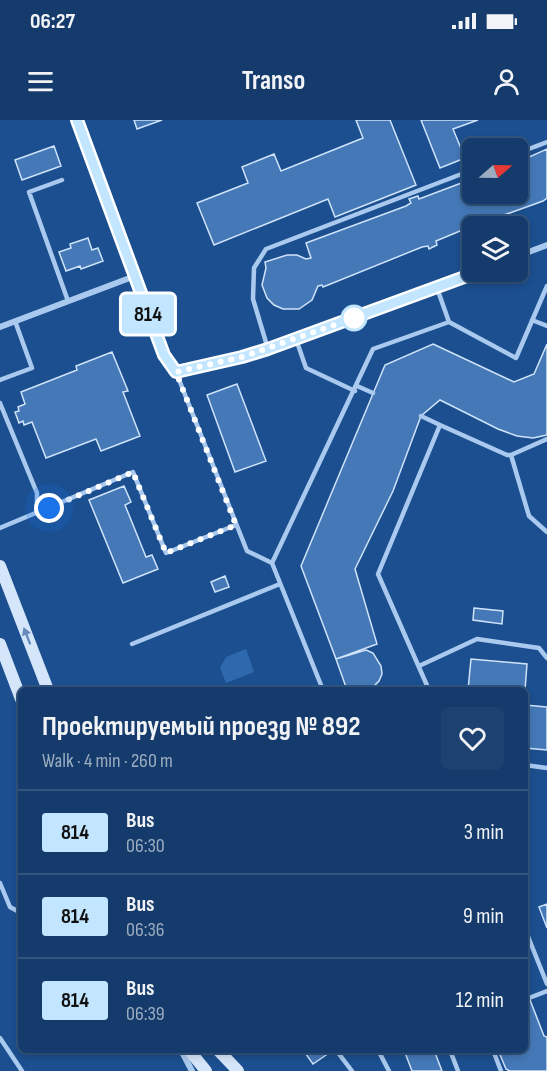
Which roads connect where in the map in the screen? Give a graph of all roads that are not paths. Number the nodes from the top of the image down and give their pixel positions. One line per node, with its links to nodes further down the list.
1 (77, 120): 8 (street)
2 (547, 142): 3 (lane)
3 (528, 149)
4 (462, 174): 19 (lane)
5 (62, 180): 12 (lane)
6 (547, 245): 7 (street)
7 (528, 252)
8 (135, 276): 12 (street); 20 (street)
9 (462, 278): 11 (street)
10 (547, 286): 13 (lane)
11 (437, 288): 15 (lane); 18 (street)
12 (68, 301): 14 (street)
13 (532, 320): 15 (lane); 16 (lane)
14 (15, 321): 17 (street); 21 (lane)
15 (449, 322): 22 (lane)
16 (547, 326)
17 (0, 327)
18 (296, 339): 19 (street); 22 (lane)
19 (268, 349): 20 (street)
20 (176, 372): 30 (lane)
21 (0, 380)
22 (356, 388): 23 (lane); 33 (lane)
23 (373, 393)
24 (0, 403): 29 (lane)
25 (421, 416): 26 (lane)
26 (440, 425): 28 (lane); 39 (lane)
27 (547, 440): 28 (lane)
28 (511, 455): 32 (lane)
29 (37, 513): 30 (lane); 31 (lane)
30 (236, 525): 33 (lane)
31 (0, 528)
32 (547, 532)
33 (272, 563): 35 (lane)
34 (0, 566): 40 (main road, one-way to 34)
35 (280, 584): 37 (lane); 41 (lane)
36 (0, 644): 43 (main road)
37 (132, 644)
38 (547, 658): 39 (lane)
39 (419, 666): 42 (lane)
40 (47, 687)
41 (322, 687)
42 (428, 687)
43 (18, 691)
44 (528, 765): 45 (lane)
45 (547, 768)
46 (0, 883): 47 (lane)
47 (18, 911)
48 (528, 936): 49 (lane)
49 (547, 984)
50 (547, 991): 51 (lane)
51 (529, 998)
52 (0, 1038): 60 (lane)
53 (183, 1053): 61 (street)
54 (191, 1053): 62 (main road)
55 (221, 1053): 63 (main road)
56 (338, 1053): 64 (lane)
57 (380, 1053): 65 (lane)
58 (451, 1053): 66 (lane)
59 (494, 1053): 67 (lane)
60 (22, 1071)
61 (192, 1071)
62 (206, 1071)
63 (238, 1071)
64 (352, 1071)
65 (389, 1071)
66 (458, 1071)
67 (501, 1071)

